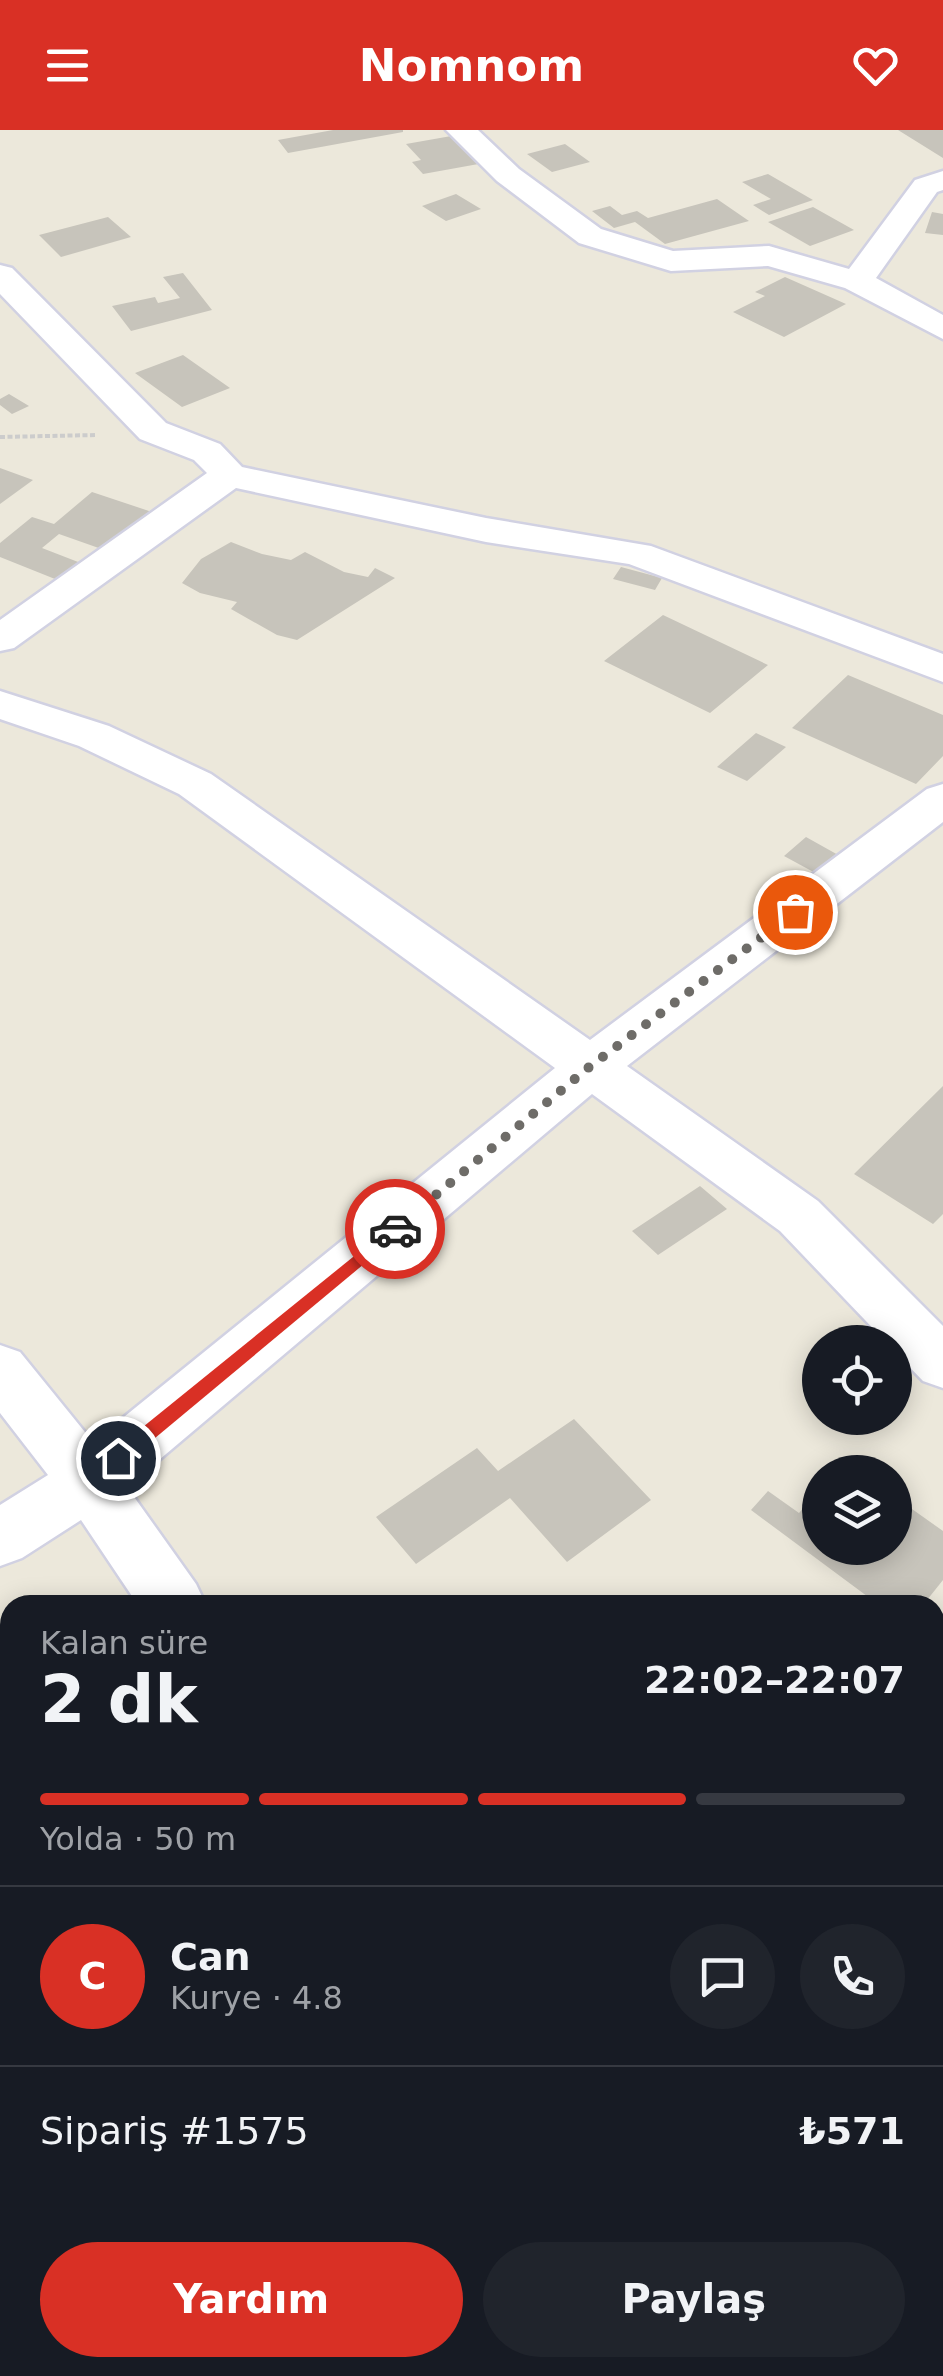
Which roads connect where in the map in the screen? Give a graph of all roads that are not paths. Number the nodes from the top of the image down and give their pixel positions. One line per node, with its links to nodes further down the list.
1 (461, 130): 4 (street)
2 (937, 188): 4 (street)
3 (0, 275): 6 (street)
4 (856, 280): 5 (street)
5 (943, 329)
6 (230, 475): 7 (street); 8 (street)
7 (0, 640)
8 (943, 669)
9 (0, 704): 11 (street)
10 (943, 800): 11 (street)
11 (588, 1068): 12 (street); 14 (street)
12 (943, 1364)
13 (0, 1369): 14 (street)
14 (89, 1482): 15 (street); 16 (street)
15 (0, 1538)
16 (167, 1595)

